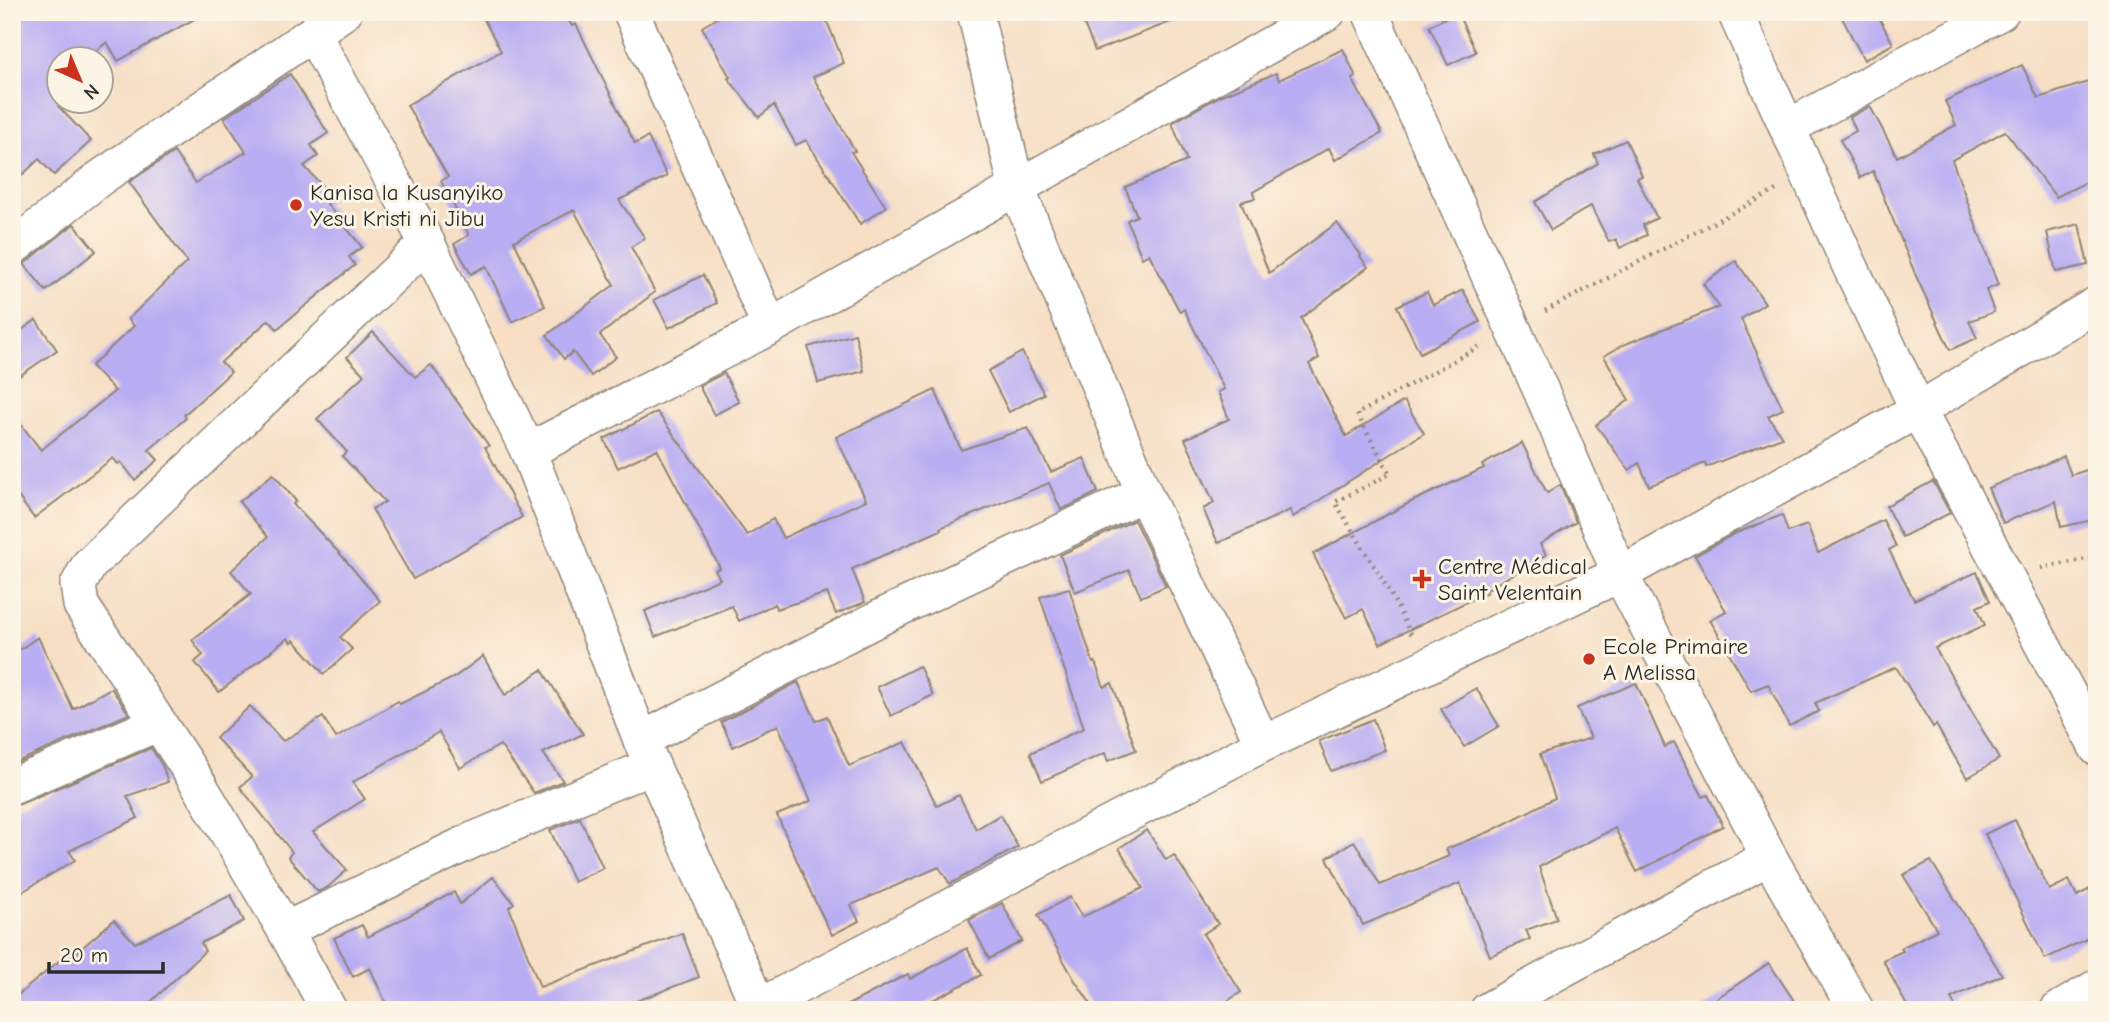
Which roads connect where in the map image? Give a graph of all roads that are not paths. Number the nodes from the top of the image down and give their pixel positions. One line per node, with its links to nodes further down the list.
1 (631, 12): 13 (street)
2 (975, 12): 9 (street)
3 (1328, 12): 9 (street)
4 (1370, 12): 17 (street)
5 (1735, 12): 8 (street)
6 (2001, 12): 8 (street)
7 (334, 18): 10 (street); 11 (street)
8 (1787, 128): 14 (street)
9 (1017, 189): 13 (street); 16 (street)
10 (427, 243): 15 (street); 18 (street)
11 (12, 248)
12 (2097, 304): 14 (street)
13 (770, 327): 15 (street)
14 (1918, 410): 17 (street); 20 (street)
15 (528, 452): 21 (street)
16 (1144, 493): 19 (street); 21 (street)
17 (1620, 574): 19 (street); 23 (street)
18 (159, 723): 22 (street); 24 (street)
19 (1262, 744): 26 (street)
20 (2097, 748)
21 (646, 753): 24 (street); 26 (street)
22 (12, 786)
23 (1769, 857): 28 (street); 29 (street)
24 (285, 930): 27 (street)
25 (2097, 987): 30 (street)
26 (759, 1008)
27 (329, 1010)
28 (1488, 1010)
29 (1856, 1010)
30 (2058, 1010)

